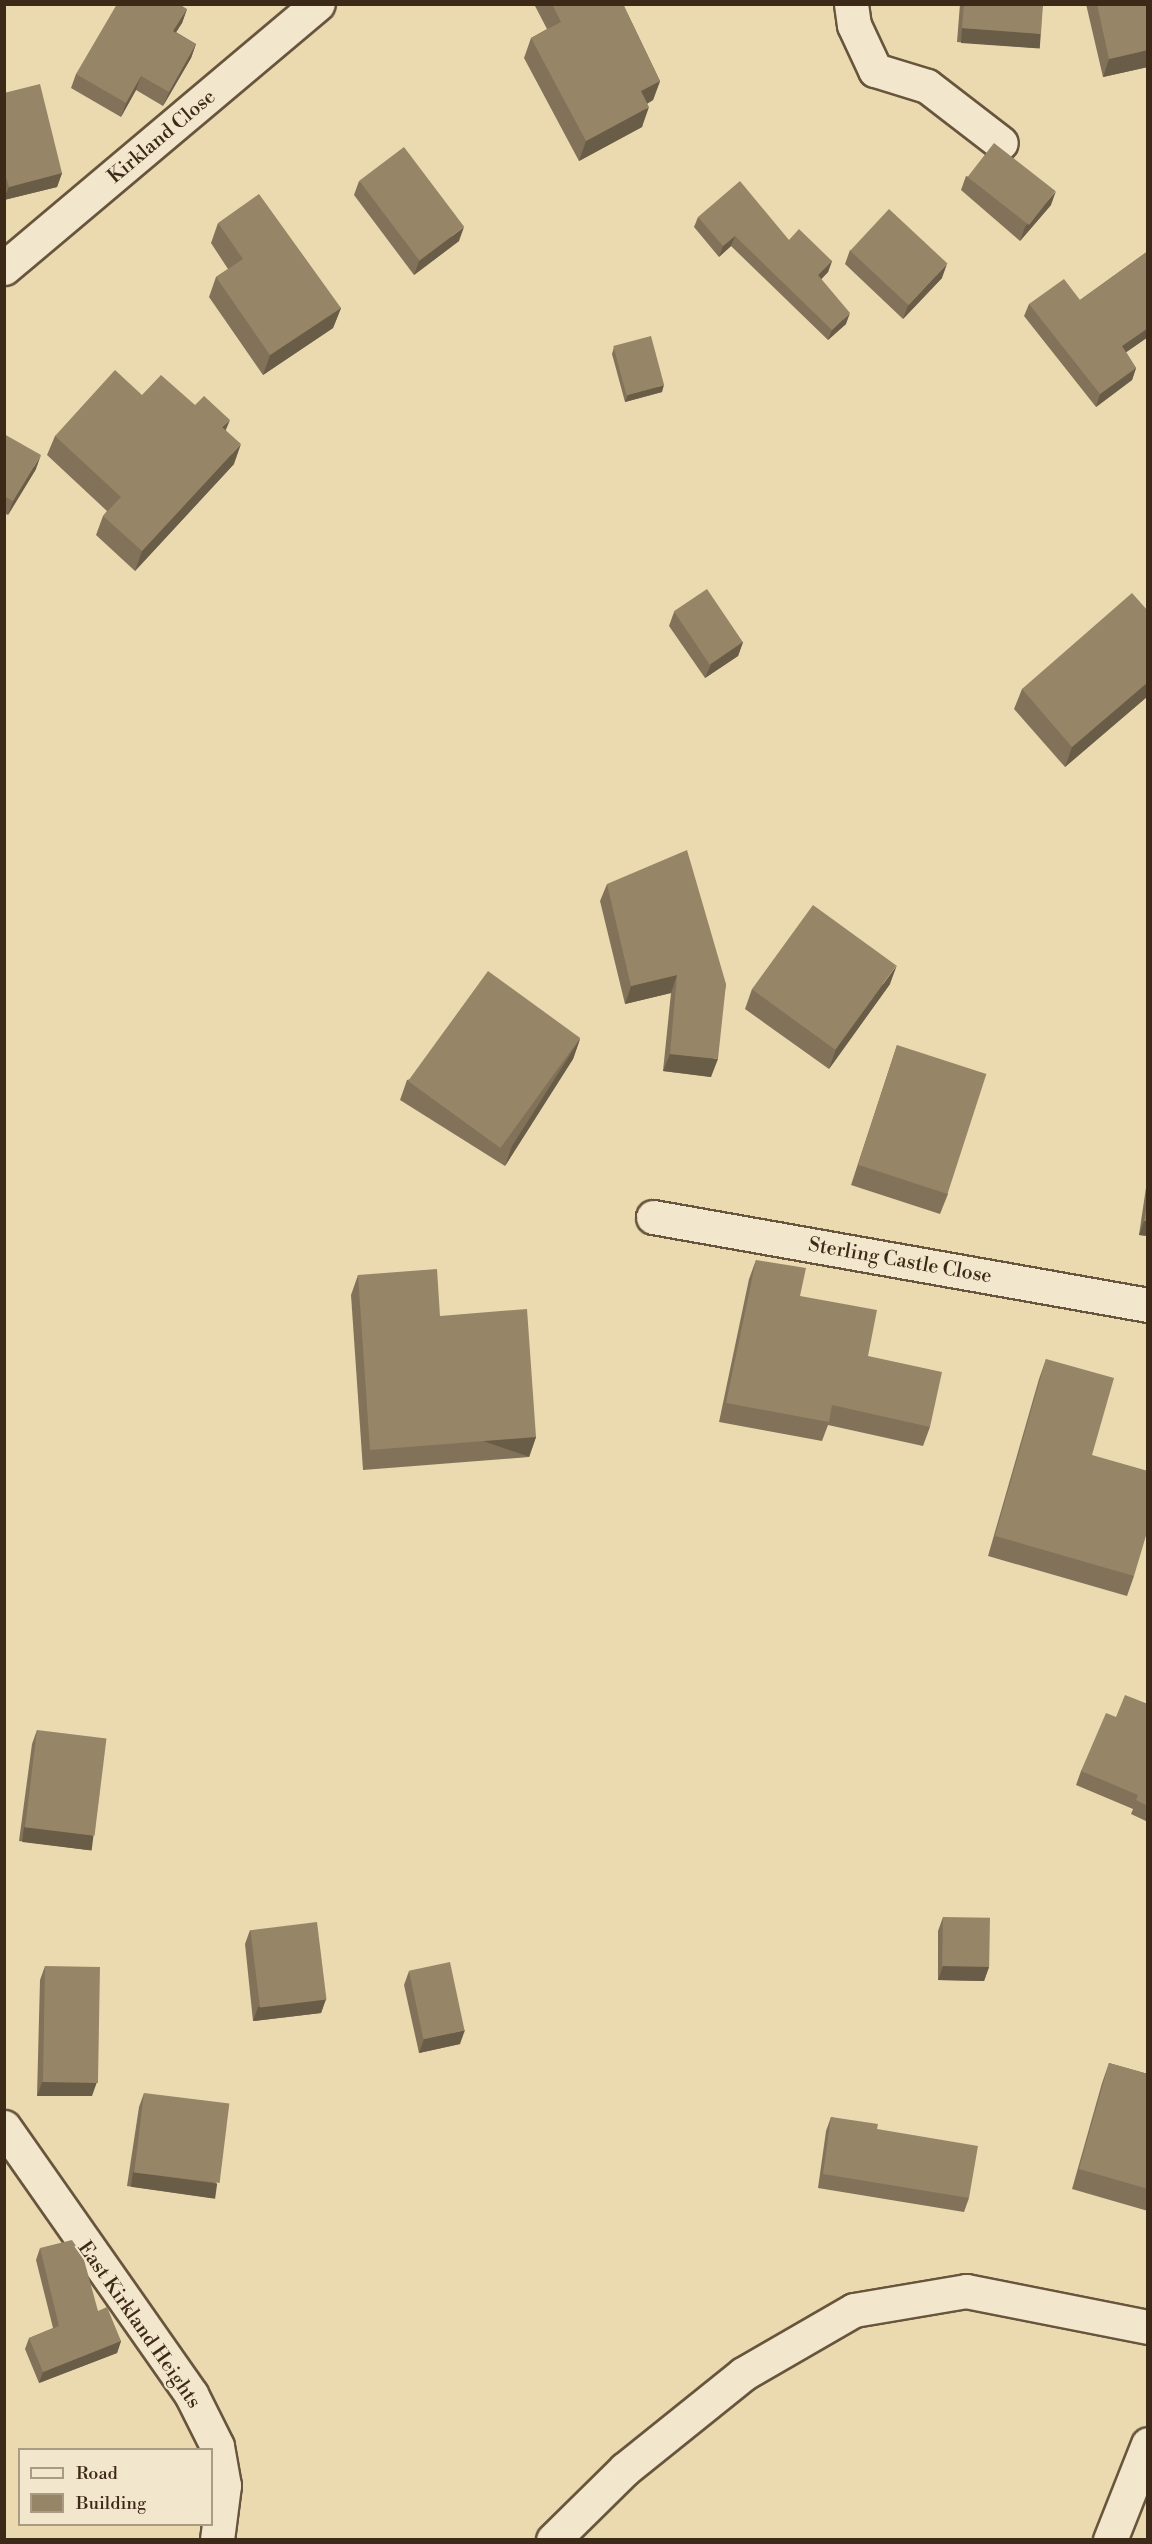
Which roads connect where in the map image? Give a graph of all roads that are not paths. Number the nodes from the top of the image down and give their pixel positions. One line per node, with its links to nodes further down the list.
1 (318, 4): 4 (street, Kirkland Close)
2 (851, 4): 3 (street)
3 (1001, 143)
4 (4, 268)
5 (653, 1217): 6 (street, Sterling Castle Close)
6 (1148, 1305)
7 (4, 2127): 10 (street, East Kirkland Heights)
8 (1148, 2327): 11 (street)
9 (1148, 2444): 12 (street)
10 (217, 2540)
11 (554, 2540)
12 (1110, 2540)

